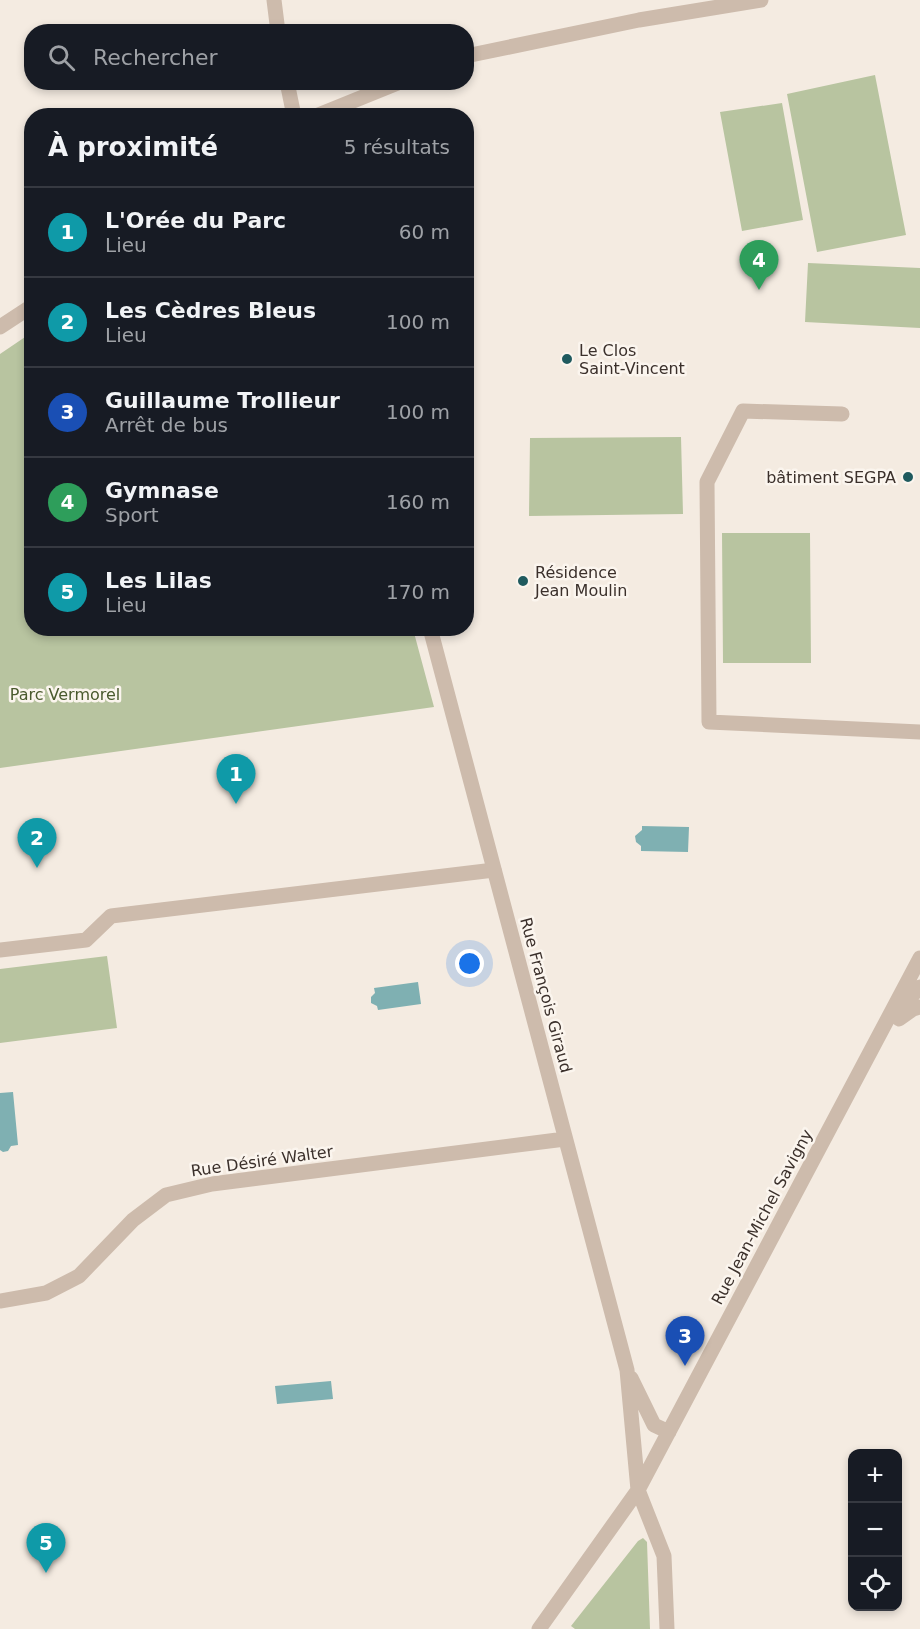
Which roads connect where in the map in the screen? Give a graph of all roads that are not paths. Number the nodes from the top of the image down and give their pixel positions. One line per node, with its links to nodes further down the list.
1 (274, 0): 3 (street)
2 (760, 0): 4 (street)
3 (277, 24)
4 (474, 54)
5 (289, 90): 7 (street)
6 (380, 90): 8 (street)
7 (292, 108)
8 (336, 108)
9 (24, 311): 10 (street)
10 (0, 327)
11 (842, 414): 13 (street)
12 (432, 636): 14 (street, Rue François Giraud)
13 (920, 732)
14 (494, 870): 15 (street); 20 (street, Rue François Giraud)
15 (0, 950)
16 (920, 958): 19 (street, Rue Jean-Michel Savigny)
17 (920, 987): 19 (street, Rue Jean-Michel Savigny)
18 (920, 1007): 19 (street, Rue Jean-Michel Savigny)
19 (880, 1033): 23 (street, Rue Jean-Michel Savigny)
20 (565, 1138): 21 (street, Rue Désiré Walter); 22 (street, Rue François Giraud)
21 (0, 1301)
22 (627, 1370): 23 (street, Rue François Giraud); 24 (street, Rue François Giraud)
23 (669, 1432): 24 (street, Rue Jean-Michel Savigny)
24 (638, 1490): 25 (street, Rue Jean-Michel Savigny); 26 (street, Rue François Giraud)
25 (539, 1629)
26 (667, 1629)

